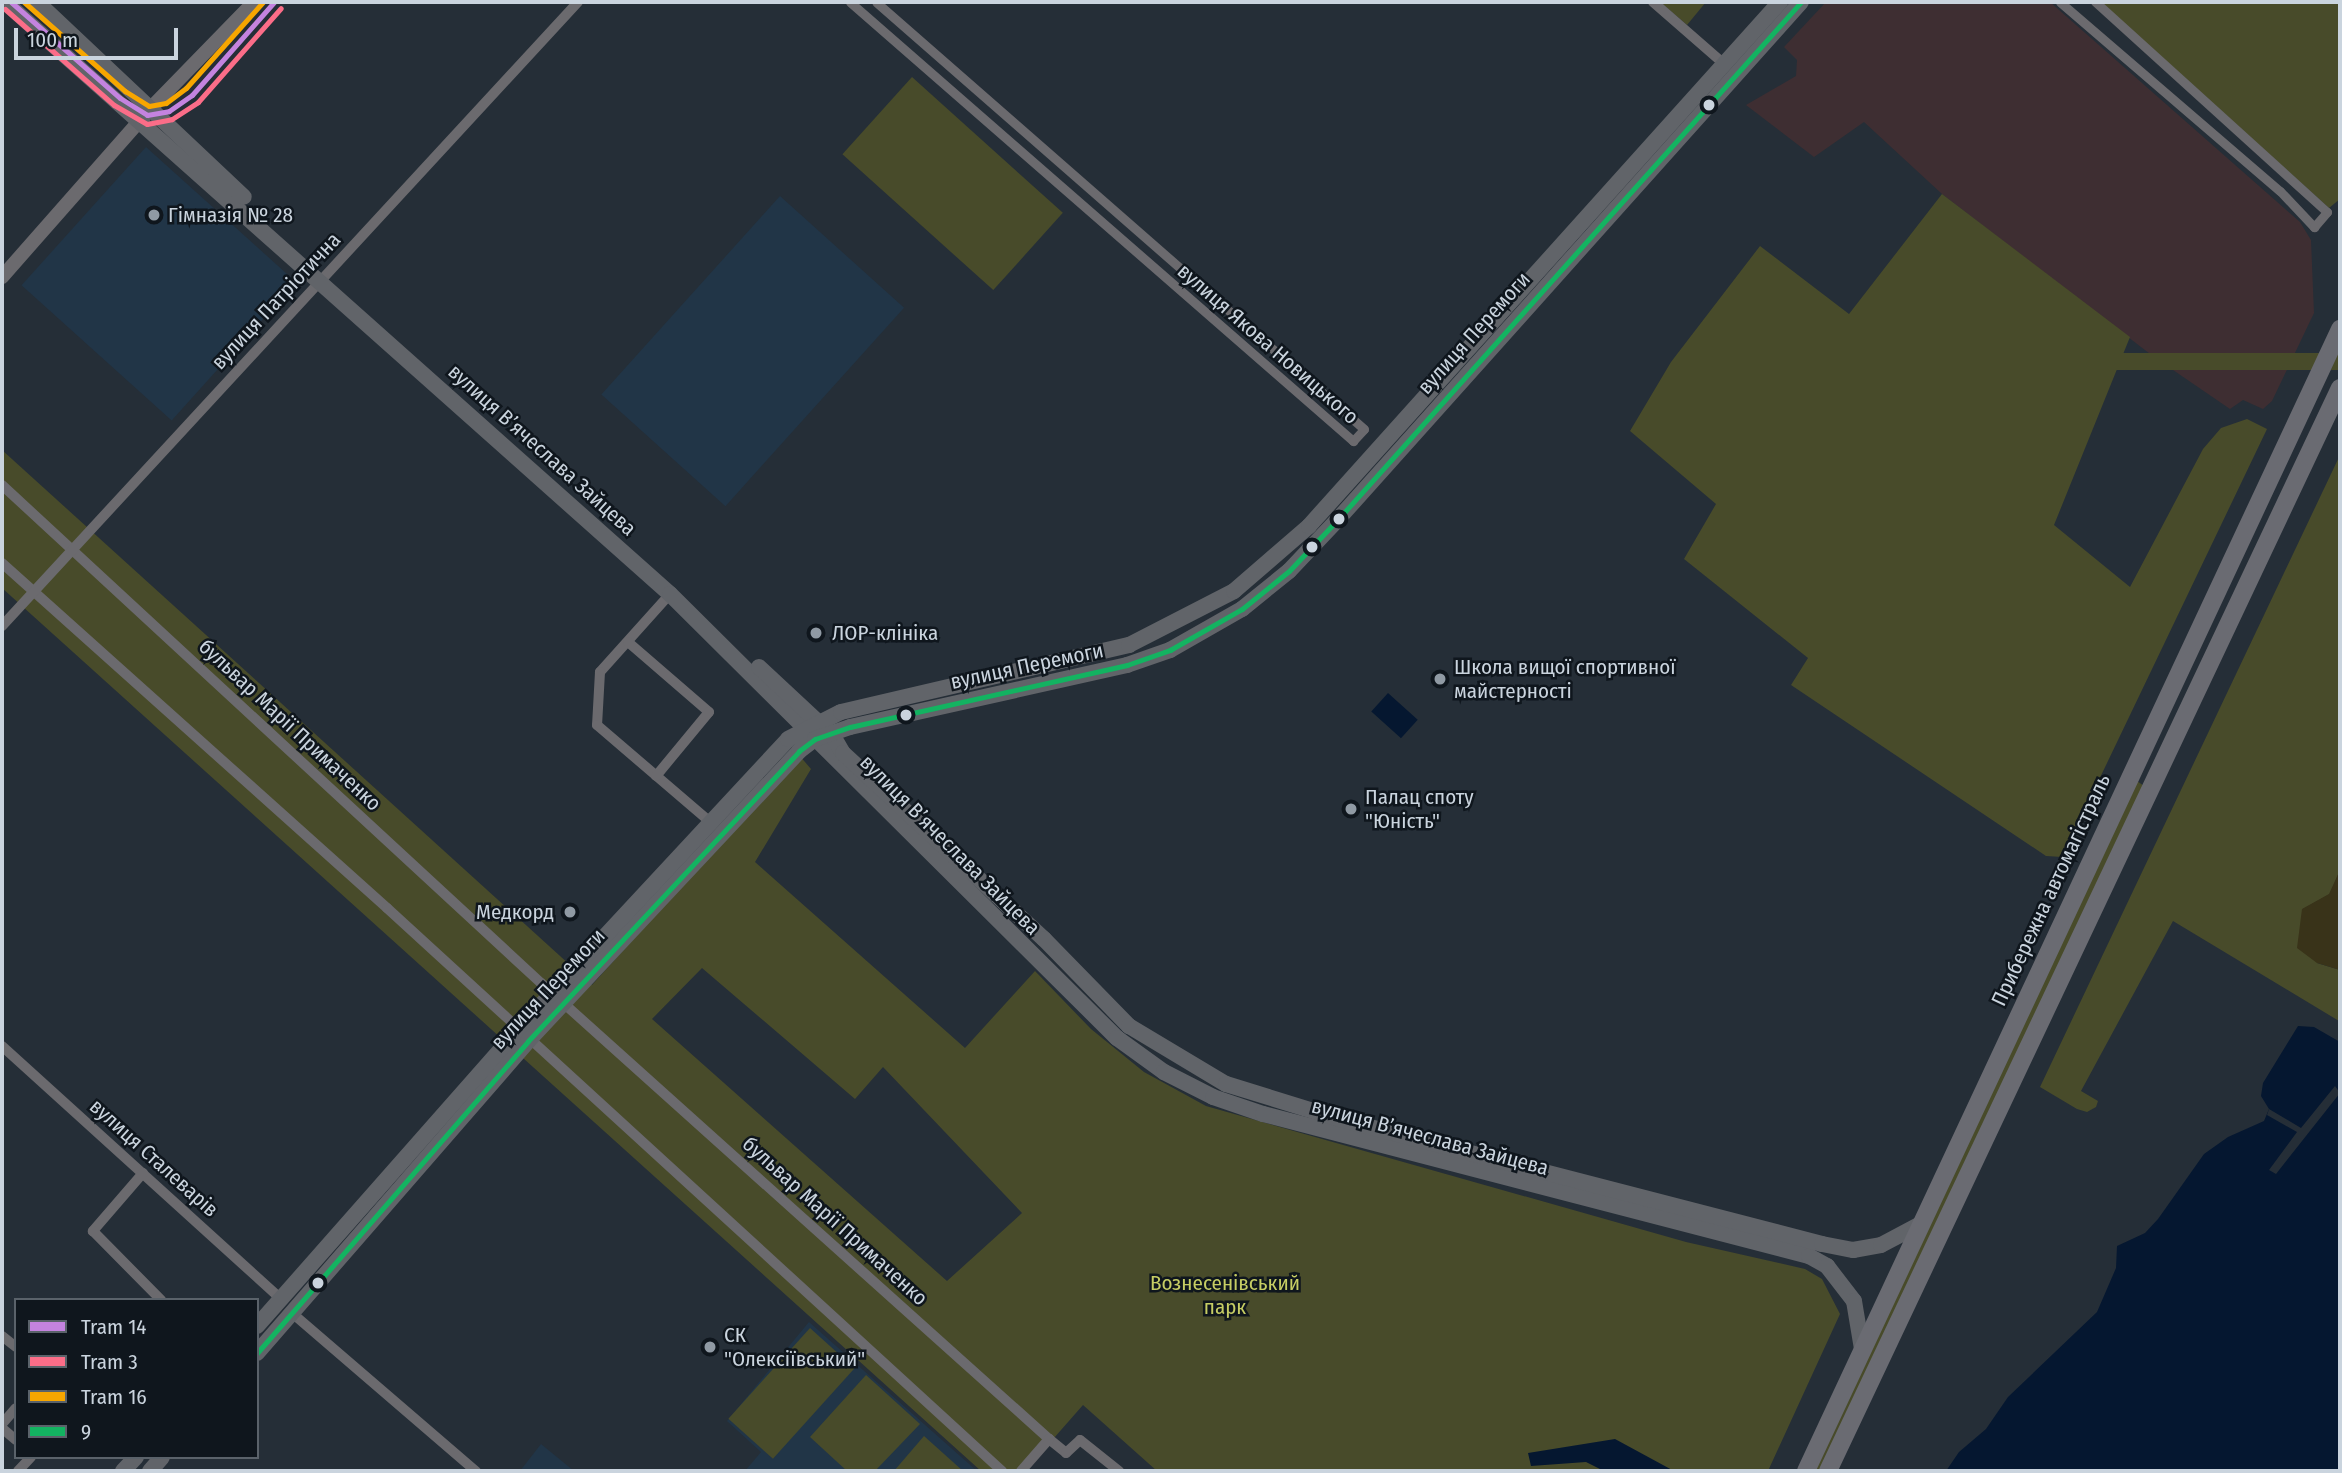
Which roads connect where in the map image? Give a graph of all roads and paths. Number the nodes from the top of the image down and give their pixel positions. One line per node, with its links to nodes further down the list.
1 (5, 2): 13 (main road, вулиця Вʼячеслава Зайцева)
2 (37, 2): 13 (main road, вулиця Вʼячеслава Зайцева)
3 (254, 2): 13 (street)
4 (578, 2): 14 (street, вулиця Патріотична)
5 (850, 2): 6 (street, вулиця Якова Новицького)
6 (876, 2)
7 (1654, 2): 12 (street)
8 (1780, 2): 12 (main road, вулиця Перемоги)
9 (1801, 2): 24 (main road, вулиця Перемоги)
10 (2060, 2): 11 (street)
11 (2095, 2)
12 (1724, 64): 22 (main road, вулиця Перемоги)
13 (147, 115): 14 (main road, вулиця Вʼячеслава Зайцева); 15 (street)
14 (324, 276): 19 (street, вулиця Патріотична); 23 (main road, вулиця Вʼячеслава Зайцева); 29 (main road, вулиця Вʼячеслава Зайцева)
15 (2, 277)
16 (2340, 329): 30 (main road, Прибережна автомагістраль)
17 (2340, 388): 31 (main road)
18 (2, 485): 19 (street, бульвар Марії Примаченко)
19 (73, 550): 21 (street, вулиця Патріотична); 36 (street, бульвар Марії Примаченко)
20 (2, 563): 21 (street)
21 (34, 591): 26 (street, вулиця Патріотична); 37 (street)
22 (1234, 592): 24 (main road); 25 (main road, вулиця Перемоги)
23 (670, 594): 28 (street); 29 (main road, вулиця Вʼячеслава Зайцева)
24 (1242, 609): 27 (main road, вулиця Перемоги)
25 (1204, 610): 27 (main road); 29 (main road, вулиця Перемоги)
26 (2, 626)
27 (1213, 628): 29 (main road, вулиця Перемоги)
28 (628, 642): 32 (street); 32 (street)
29 (816, 730): 35 (main road, вулиця Перемоги); 36 (main road, вулиця Перемоги); 40 (main road, вулиця Вʼячеслава Зайцева); 45 (main road, вулиця Вʼячеслава Зайцева)
30 (2142, 747): 31 (main road); 33 (main road, Прибережна автомагістраль)
31 (2162, 761): 34 (main road)
32 (656, 776): 35 (street)
33 (2129, 776): 34 (main road); 40 (main road, Прибережна автомагістраль)
34 (2154, 781): 55 (main road)
35 (709, 821): 36 (main road, вулиця Перемоги)
36 (558, 998): 37 (main road, вулиця Перемоги); 49 (street, бульвар Марії Примаченко)
37 (522, 1036): 42 (main road, вулиця Перемоги); 43 (main road, вулиця Перемоги); 51 (street)
38 (2, 1046): 39 (street, вулиця Сталеварів)
39 (143, 1173): 41 (street); 42 (street, вулиця Сталеварів)
40 (1919, 1225): 45 (main road, Прибережна автомагістраль)
41 (159, 1298)
42 (281, 1299): 44 (main road, вулиця Перемоги)
43 (292, 1312): 46 (main road, вулиця Перемоги); 50 (street)
44 (259, 1324)
45 (1863, 1349): 54 (main road, Прибережна автомагістраль)
46 (259, 1351)
47 (14, 1411): 48 (street)
48 (2, 1426)
49 (1049, 1439): 52 (street); 53 (street)
50 (476, 1471)
51 (1002, 1471)
52 (1021, 1471)
53 (1119, 1471)
54 (1806, 1471)
55 (1828, 1471)

